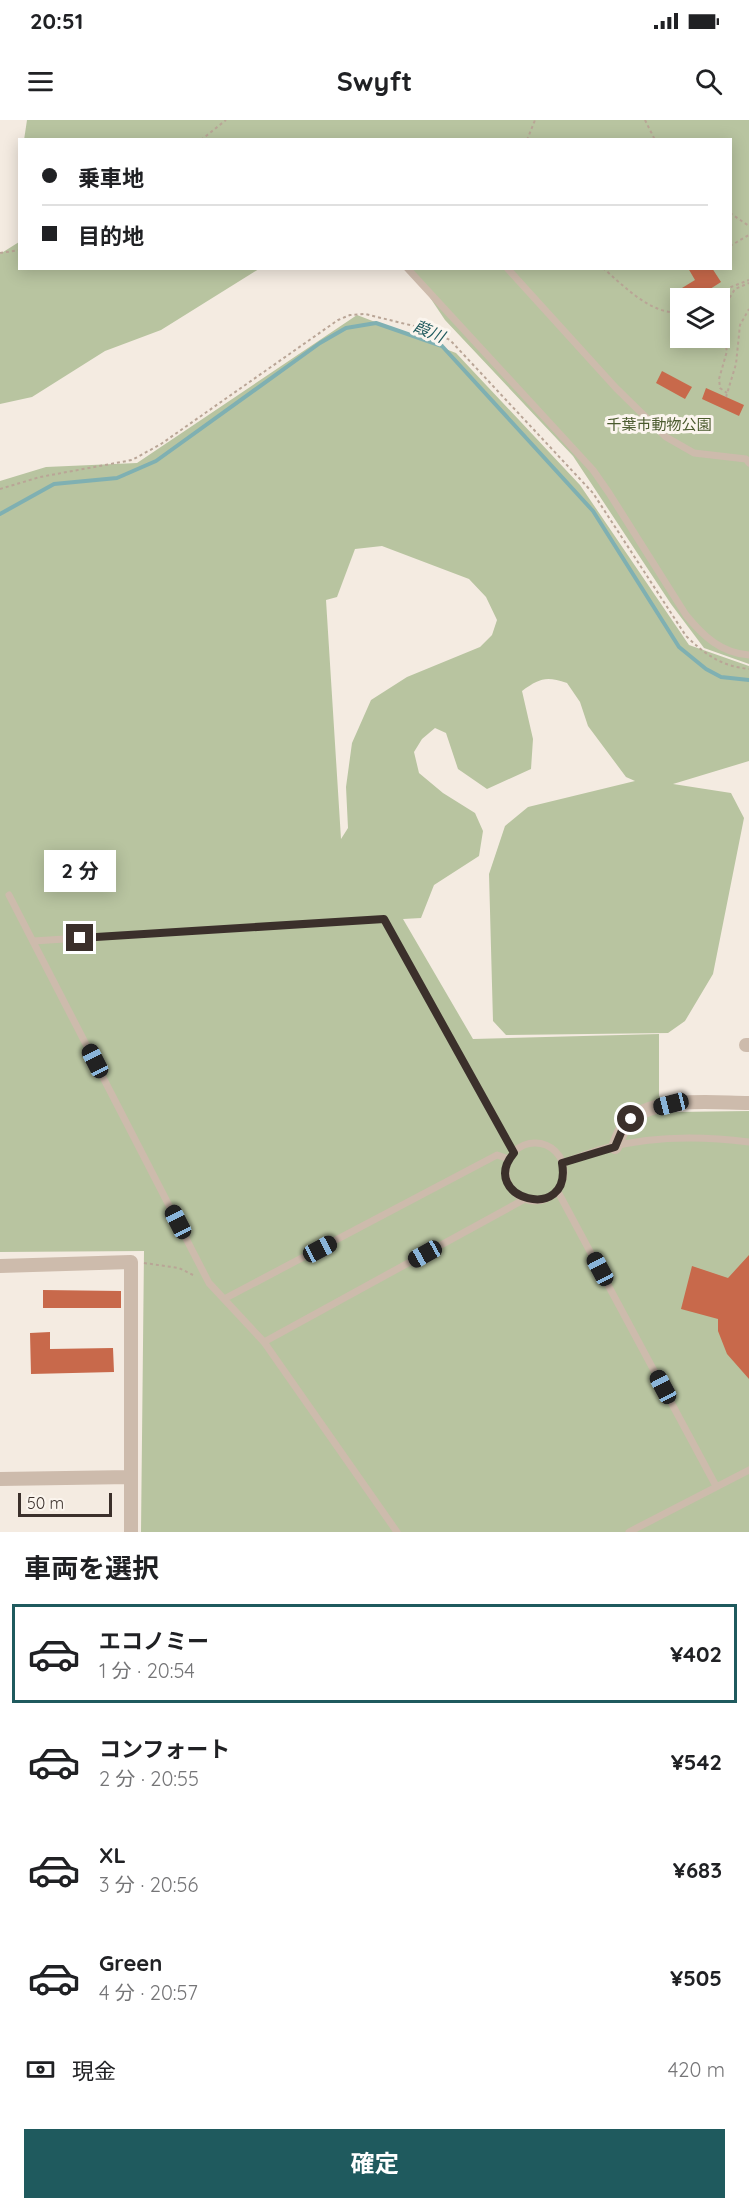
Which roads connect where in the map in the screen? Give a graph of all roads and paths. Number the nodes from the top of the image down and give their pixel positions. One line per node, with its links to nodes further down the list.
1 (225, 120): 4 (path)
2 (535, 120): 5 (path)
3 (645, 120): 6 (path)
4 (203, 138)
5 (528, 138)
6 (654, 138)
7 (732, 215): 8 (path)
8 (749, 226)
9 (749, 235): 10 (path)
10 (732, 245)
11 (18, 250): 12 (path)
12 (0, 253)
13 (409, 270): 24 (lane)
14 (509, 270): 22 (lane)
15 (605, 270): 20 (path)
16 (749, 281): 17 (path); 18 (path)
17 (730, 288)
18 (730, 297)
19 (749, 309): 21 (path)
20 (670, 314)
21 (726, 348)
22 (749, 463)
23 (0, 489): 25 (path)
24 (749, 656)
25 (749, 669)
26 (9, 895): 27 (lane)
27 (33, 941): 31 (lane); 37 (lane)
28 (749, 1103): 30 (street)
29 (749, 1142): 30 (lane)
30 (615, 1147): 32 (lane)
31 (511, 1156): 32 (lane); 34 (lane); 38 (lane)
32 (562, 1163): 33 (lane)
33 (557, 1190): 34 (lane); 43 (lane)
34 (525, 1199): 39 (lane)
35 (130, 1262): 36 (street); 37 (path); 41 (street)
36 (0, 1266)
37 (209, 1282): 38 (lane)
38 (224, 1299): 39 (lane)
39 (264, 1342): 45 (lane)
40 (749, 1470): 43 (lane)
41 (131, 1477): 42 (street); 44 (street)
42 (0, 1479)
43 (716, 1486): 46 (lane)
44 (131, 1532)
45 (398, 1532)
46 (629, 1532)

